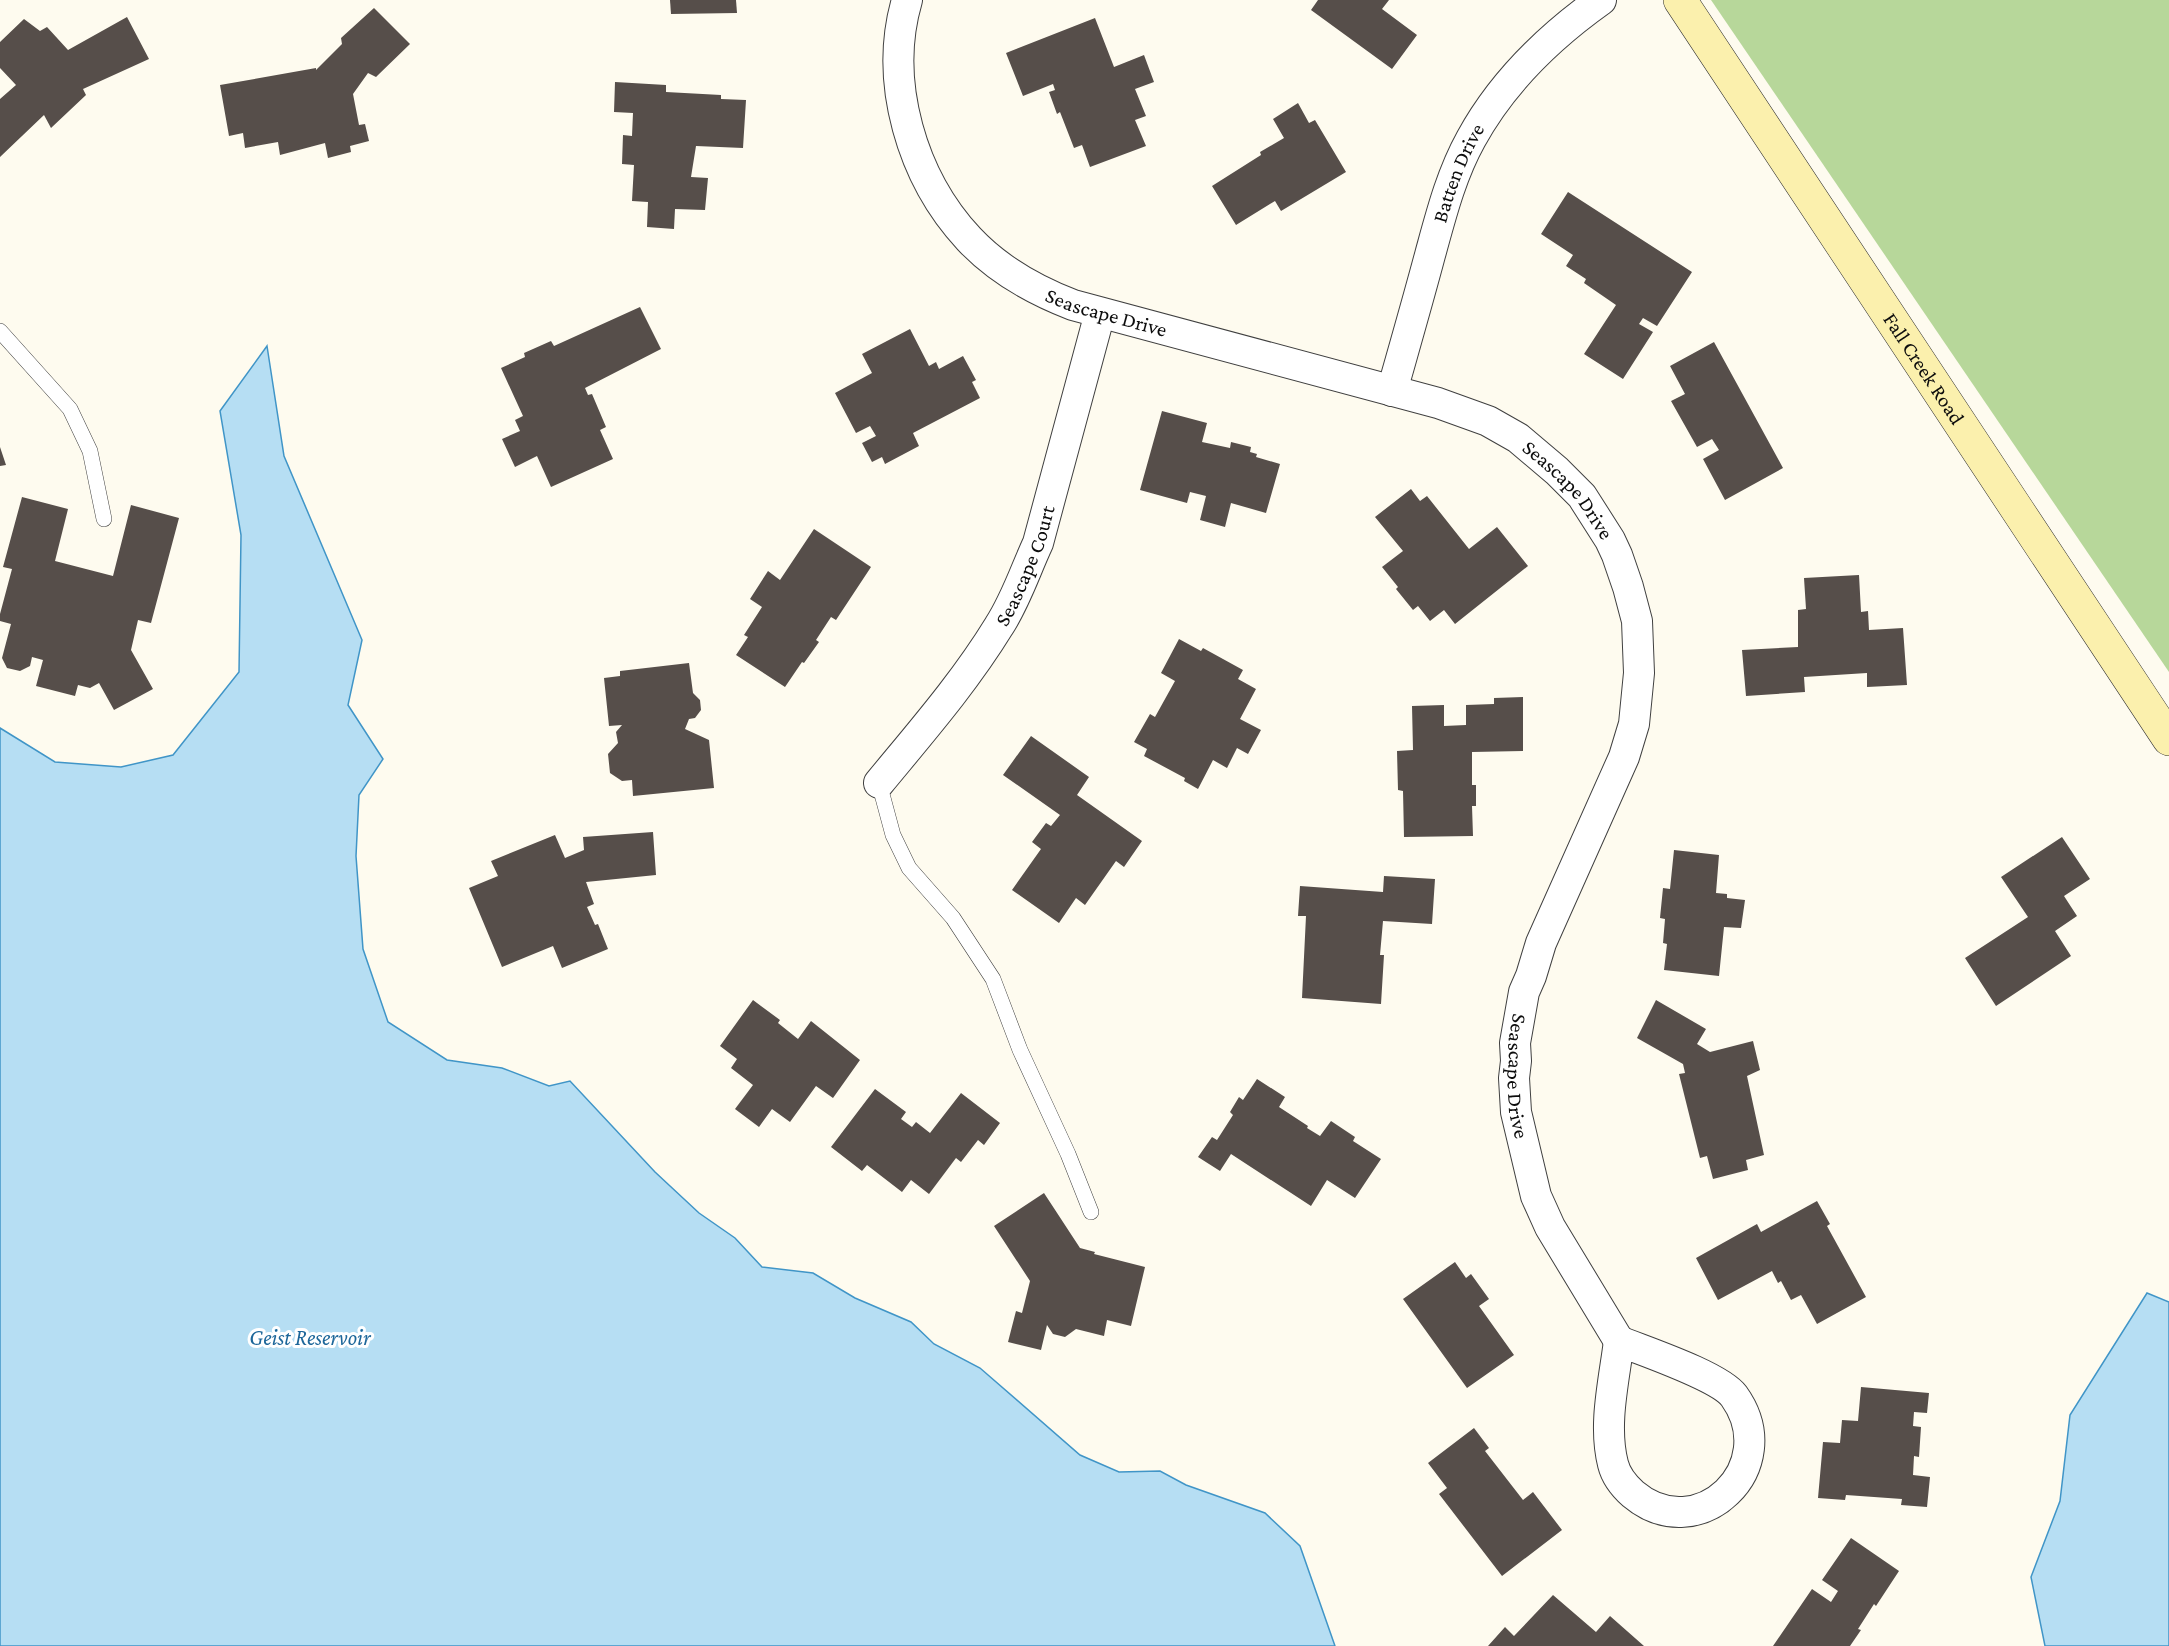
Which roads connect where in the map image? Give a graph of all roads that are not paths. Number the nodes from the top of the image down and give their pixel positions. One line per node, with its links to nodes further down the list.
1 (907, 0): 4 (street, Seascape Drive)
2 (1601, 0): 6 (street, Batten Drive)
3 (1680, 0): 8 (main road, Fall Creek Road)
4 (1100, 313): 6 (street, Seascape Drive); 9 (street, Seascape Court)
5 (0, 331): 7 (lane)
6 (1392, 391): 11 (street, Seascape Drive)
7 (104, 519)
8 (2169, 739)
9 (879, 783): 10 (lane)
10 (1091, 1212)
11 (1619, 1341): 11 (street)

